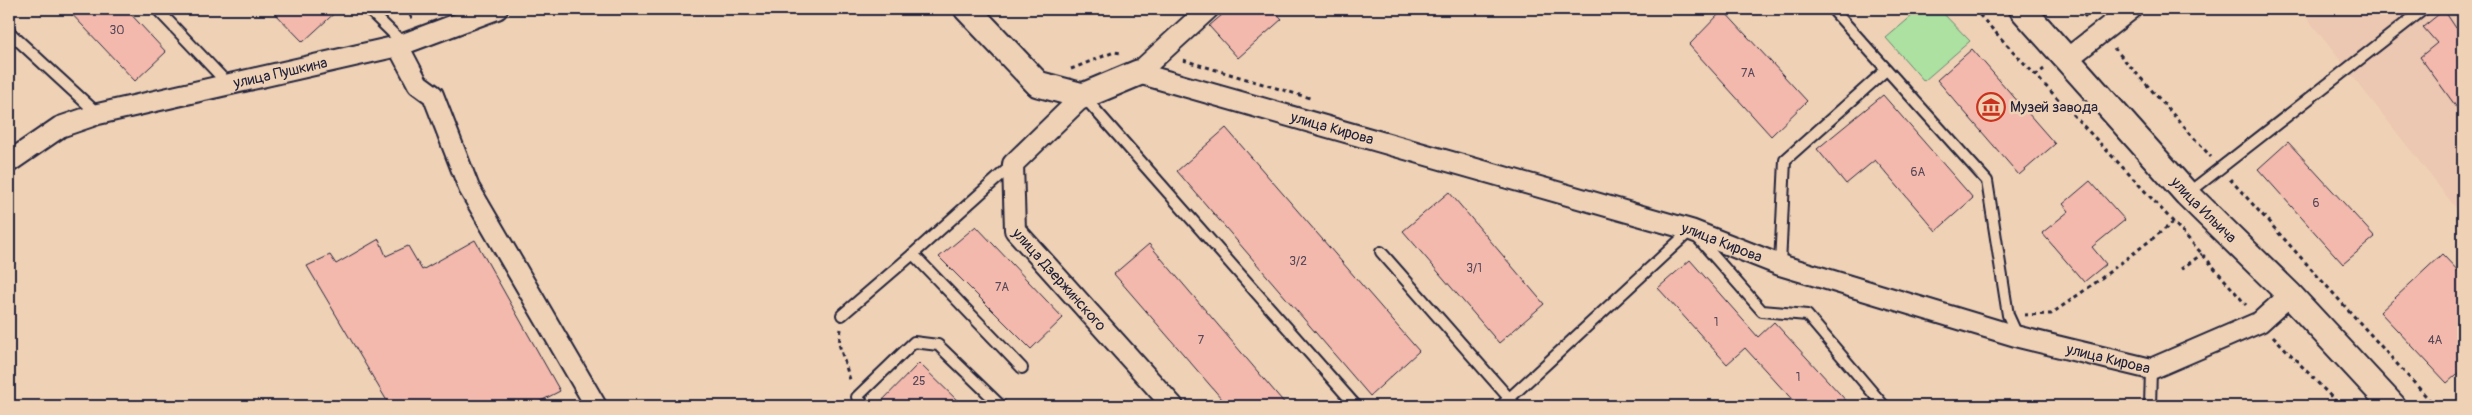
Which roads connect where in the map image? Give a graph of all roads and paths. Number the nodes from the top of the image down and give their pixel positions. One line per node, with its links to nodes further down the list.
1 (156, 9): 18 (lane)
2 (368, 9): 14 (lane)
3 (497, 9): 14 (street, улица Пушкина)
4 (967, 9): 19 (street)
5 (1208, 9): 17 (street)
6 (1974, 9): 28 (path)
7 (2022, 9): 15 (street, улица Ильича)
8 (2078, 9): 13 (path)
9 (2131, 9): 13 (street)
10 (2424, 9): 23 (lane)
11 (1834, 11): 16 (lane)
12 (9, 32): 20 (lane)
13 (2100, 33): 15 (street); 23 (path)
14 (401, 45): 18 (street, улица Пушкина); 39 (street)
15 (2067, 59): 24 (street, улица Ильича)
16 (1886, 70): 29 (lane); 34 (lane)
17 (1138, 73): 19 (street); 25 (street, улица Кирова)
18 (230, 86): 20 (street, улица Пушкина)
19 (1083, 96): 22 (street); 43 (lane)
20 (98, 114): 21 (street, улица Пушкина)
21 (9, 162)
22 (1013, 164): 27 (lane); 42 (street, улица Дзержинского)
23 (2221, 168): 24 (lane); 48 (path)
24 (2188, 194): 31 (street, улица Ильича)
25 (1691, 230): 29 (street, улица Кирова); 38 (lane); 44 (lane)
26 (1381, 252): 38 (lane)
27 (913, 254): 32 (lane); 35 (lane)
28 (2202, 254): 30 (path); 33 (path)
29 (1780, 265): 34 (street, улица Кирова)
30 (2181, 269)
31 (2290, 295): 33 (street, улица Кирова); 47 (street, улица Ильича)
32 (842, 315): 37 (path)
33 (2260, 322): 36 (street, улица Кирова); 46 (path)
34 (2019, 337): 36 (street, улица Кирова)
35 (1022, 368)
36 (2151, 369): 45 (lane)
37 (857, 398): 40 (lane); 41 (lane)
38 (1509, 404)
39 (596, 406)
40 (865, 406)
41 (1001, 406)
42 (1173, 406)
43 (1356, 406)
44 (1884, 406)
45 (2150, 406)
46 (2340, 406)
47 (2392, 406)
48 (2435, 406)

